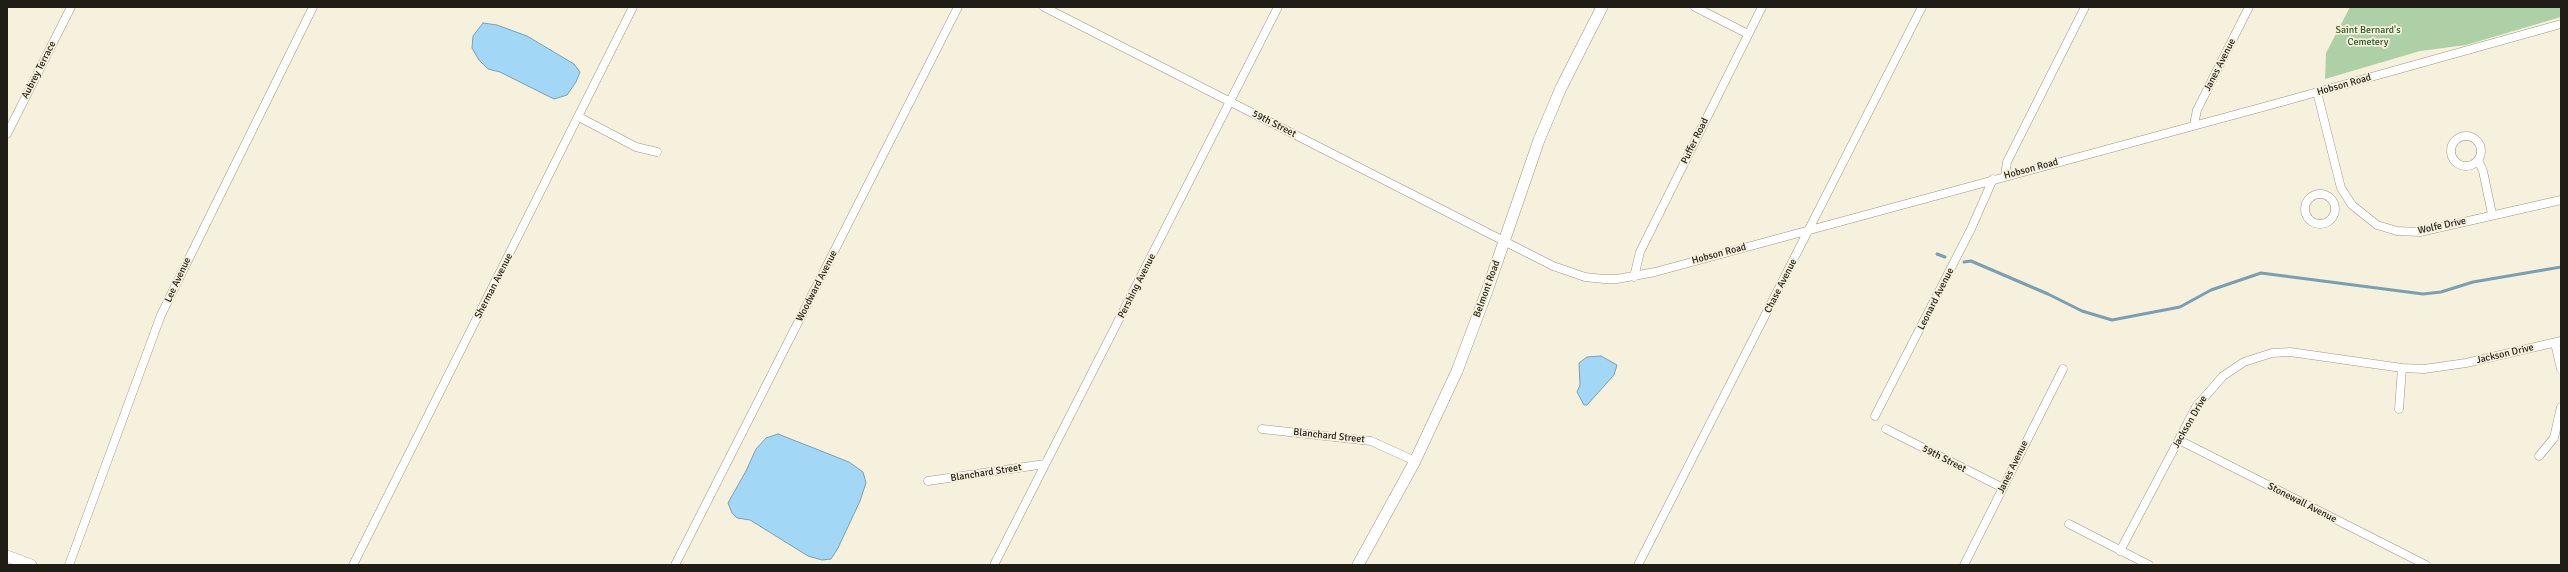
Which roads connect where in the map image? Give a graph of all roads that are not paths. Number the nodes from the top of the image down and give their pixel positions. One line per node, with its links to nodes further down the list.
1 (71, 7): 19 (street, Aubrey Terrace)
2 (313, 7): 50 (street, Lee Avenue)
3 (634, 7): 17 (street, Sherman Avenue)
4 (958, 7): 52 (street, Woodward Avenue)
5 (1044, 7): 16 (street, 59th Street)
6 (1278, 7): 16 (street, Pershing Avenue)
7 (1602, 7): 29 (main road, Belmont Road)
8 (1695, 7): 14 (street)
9 (1762, 7): 14 (street, Puffer Road)
10 (1922, 7): 28 (street, Chase Avenue)
11 (2085, 7): 22 (street)
12 (2249, 7): 18 (street, Janes Avenue)
13 (2561, 24): 15 (street, Hobson Road)
14 (1748, 34): 30 (street, Puffer Road)
15 (2317, 92): 18 (street, Hobson Road); 24 (street, Wolfe Drive)
16 (1230, 102): 29 (street, 59th Street); 43 (street, Pershing Avenue)
17 (579, 118): 20 (street); 51 (street, Sherman Avenue)
18 (2194, 125): 22 (street, Hobson Road)
19 (7, 134)
20 (657, 152)
21 (2478, 160): 27 (street)
22 (2005, 176): 23 (street, Hobson Road)
23 (1993, 179): 28 (street, Hobson Road); 37 (street, Leonard Avenue)
24 (2346, 197): 26 (street); 27 (street, Wolfe Drive)
25 (2561, 200): 27 (street, Wolfe Drive)
26 (2333, 203)
27 (2492, 214)
28 (1810, 229): 30 (street, Hobson Road); 55 (street, Chase Avenue)
29 (1504, 241): 30 (street, Hobson Road); 42 (main road, Belmont Road)
30 (1634, 277)
31 (2558, 342): 32 (street, Jackson Drive); 34 (street)
32 (2402, 368): 36 (street); 40 (street, Jackson Drive)
33 (2063, 369): 45 (street, Janes Avenue)
34 (2561, 369)
35 (2561, 407): 41 (street)
36 (2399, 409)
37 (1875, 416)
38 (1262, 429): 42 (street, Blanchard Street)
39 (1886, 429): 45 (street, 59th Street)
40 (2179, 440): 47 (street, Jackson Drive); 58 (street, Stonewall Avenue)
41 (2539, 456)
42 (1415, 461): 54 (main road, Belmont Road)
43 (1045, 464): 44 (street, Blanchard Street); 53 (street, Pershing Avenue)
44 (928, 481)
45 (2003, 488): 56 (street, Janes Avenue)
46 (2069, 524): 47 (street)
47 (2120, 550): 57 (street)
48 (7, 557): 49 (main road)
49 (31, 565)
50 (69, 565)
51 (353, 565)
52 (675, 565)
53 (994, 565)
54 (1358, 565)
55 (1638, 565)
56 (1964, 565)
57 (2149, 565)
58 (2426, 565)

